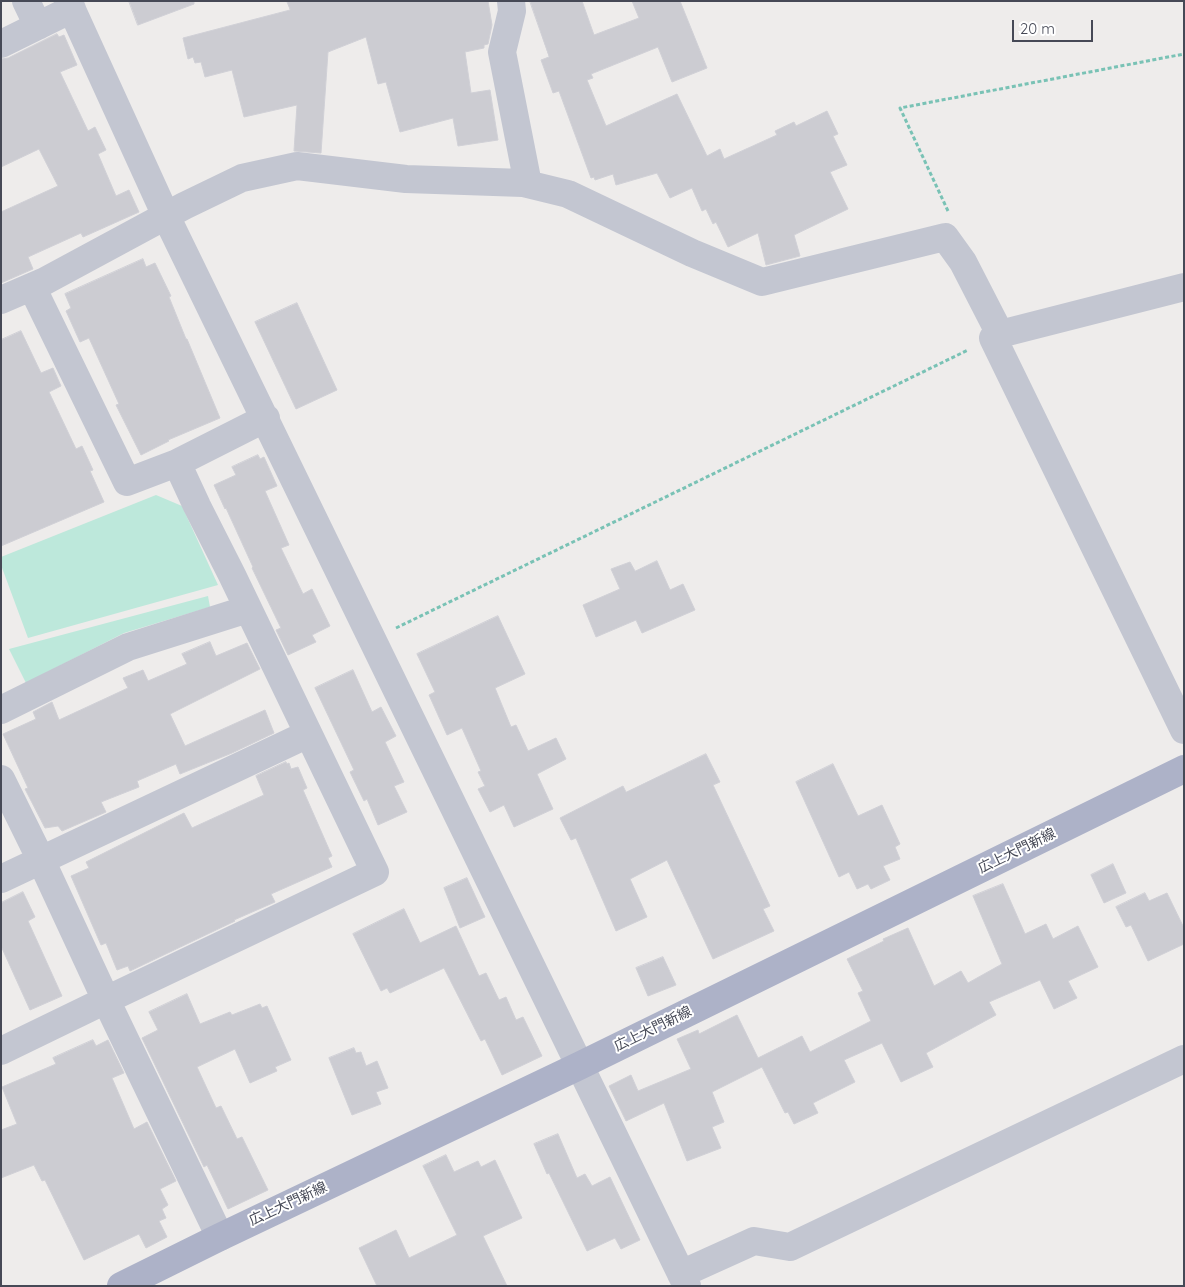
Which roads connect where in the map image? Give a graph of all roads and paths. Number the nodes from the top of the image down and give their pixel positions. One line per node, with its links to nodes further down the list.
1 (26, 1): 4 (street)
2 (510, 1): 7 (street)
3 (70, 5): 4 (street); 8 (street)
4 (38, 26): 5 (street)
5 (1, 44)
6 (1184, 54): 9 (path)
7 (528, 184): 8 (street); 9 (street)
8 (166, 216): 10 (street); 14 (street)
9 (945, 237): 11 (street)
10 (32, 287): 12 (street); 15 (street)
11 (1184, 287)
12 (1, 300)
13 (992, 338): 17 (path); 19 (street)
14 (266, 418): 15 (street); 17 (street)
15 (177, 463): 16 (street)
16 (248, 609): 18 (street); 20 (street)
17 (372, 638): 28 (street)
18 (1, 710)
19 (1184, 730)
20 (308, 734): 23 (street); 25 (street)
21 (1184, 769): 28 (main road, 広上大門新線)
22 (1, 779): 23 (street)
23 (42, 860): 24 (street); 25 (street)
24 (1, 879)
25 (106, 1000): 26 (street); 29 (street)
26 (1, 1051)
27 (1184, 1058): 30 (street)
28 (579, 1066): 29 (main road, 広上大門新線); 30 (street)
29 (220, 1237): 31 (main road, 広上大門新線)
30 (684, 1280)
31 (121, 1286)

